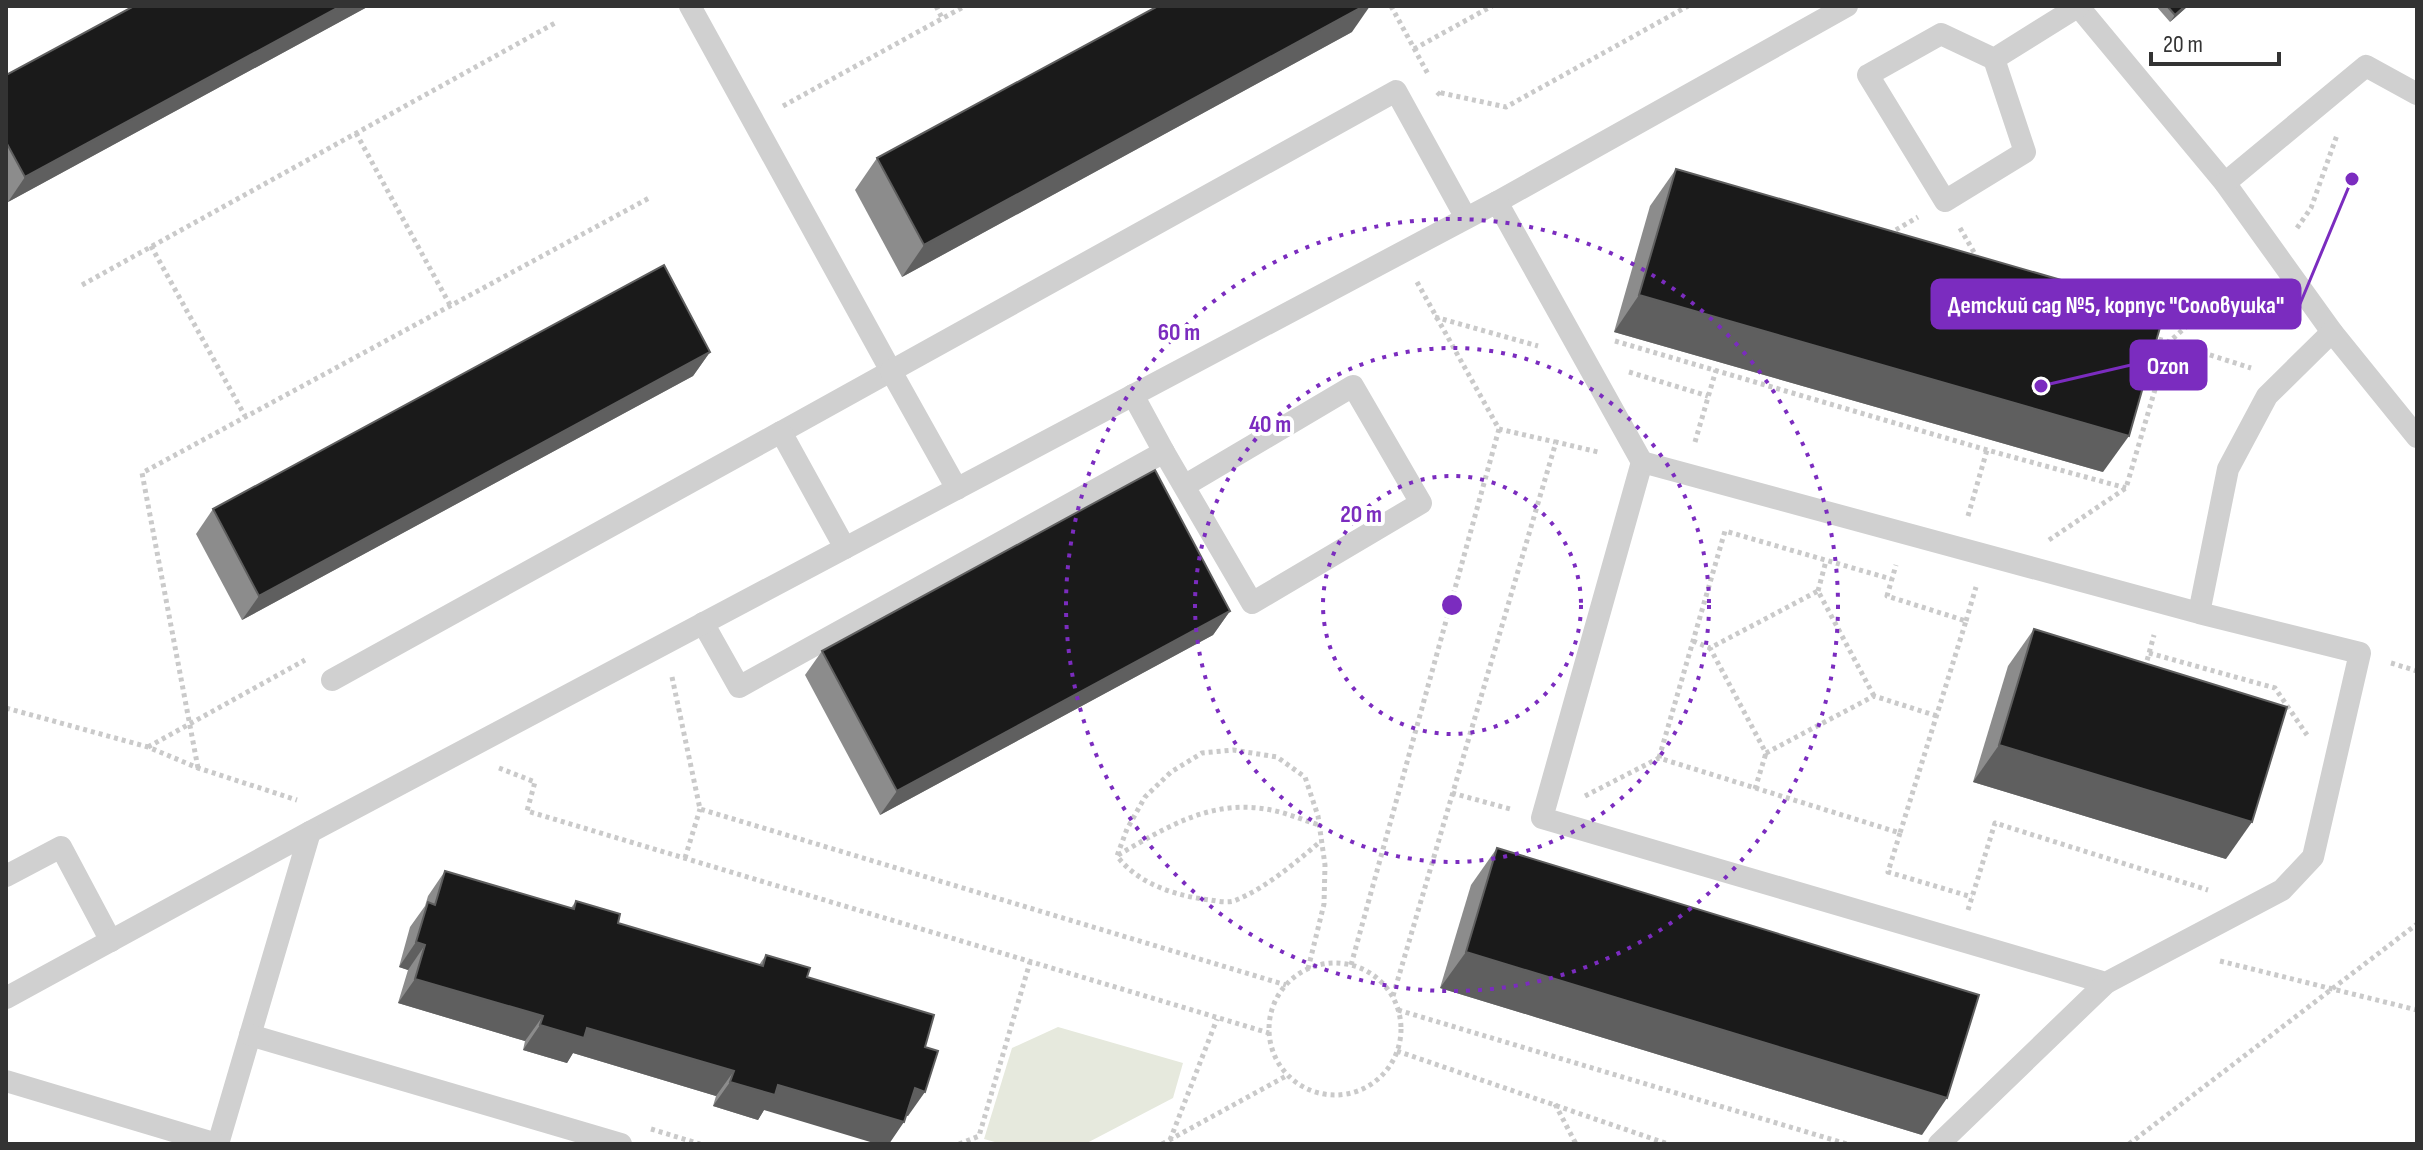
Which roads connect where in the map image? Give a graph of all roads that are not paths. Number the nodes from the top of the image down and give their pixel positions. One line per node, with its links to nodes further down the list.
1 (690, 6): 10 (lane)
2 (1847, 6): 7 (lane)
3 (2078, 6): 4 (lane); 6 (lane)
4 (1994, 59): 4 (lane)
5 (2417, 94): 6 (lane)
6 (2225, 183): 9 (lane)
7 (1497, 202): 8 (lane); 15 (lane)
8 (1466, 218): 10 (lane); 11 (lane)
9 (2332, 332): 13 (lane); 19 (lane)
10 (891, 371): 12 (lane); 17 (lane)
11 (1133, 395): 14 (lane); 17 (lane)
12 (781, 432): 18 (lane); 21 (lane)
13 (2417, 437)
14 (1164, 452): 16 (lane); 20 (lane)
15 (1642, 462): 19 (lane); 25 (lane)
16 (1184, 486): 16 (lane)
17 (957, 489): 18 (lane)
18 (845, 548): 20 (lane)
19 (2199, 613): 25 (lane)
20 (703, 623): 22 (lane)
21 (332, 680)
22 (310, 832): 24 (lane); 27 (lane)
23 (6, 876): 24 (lane)
24 (111, 941): 26 (lane)
25 (2106, 983): 31 (lane)
26 (6, 998)
27 (250, 1035): 29 (lane); 30 (lane)
28 (6, 1081): 29 (lane)
29 (217, 1144)
30 (621, 1144)
31 (1939, 1144)

